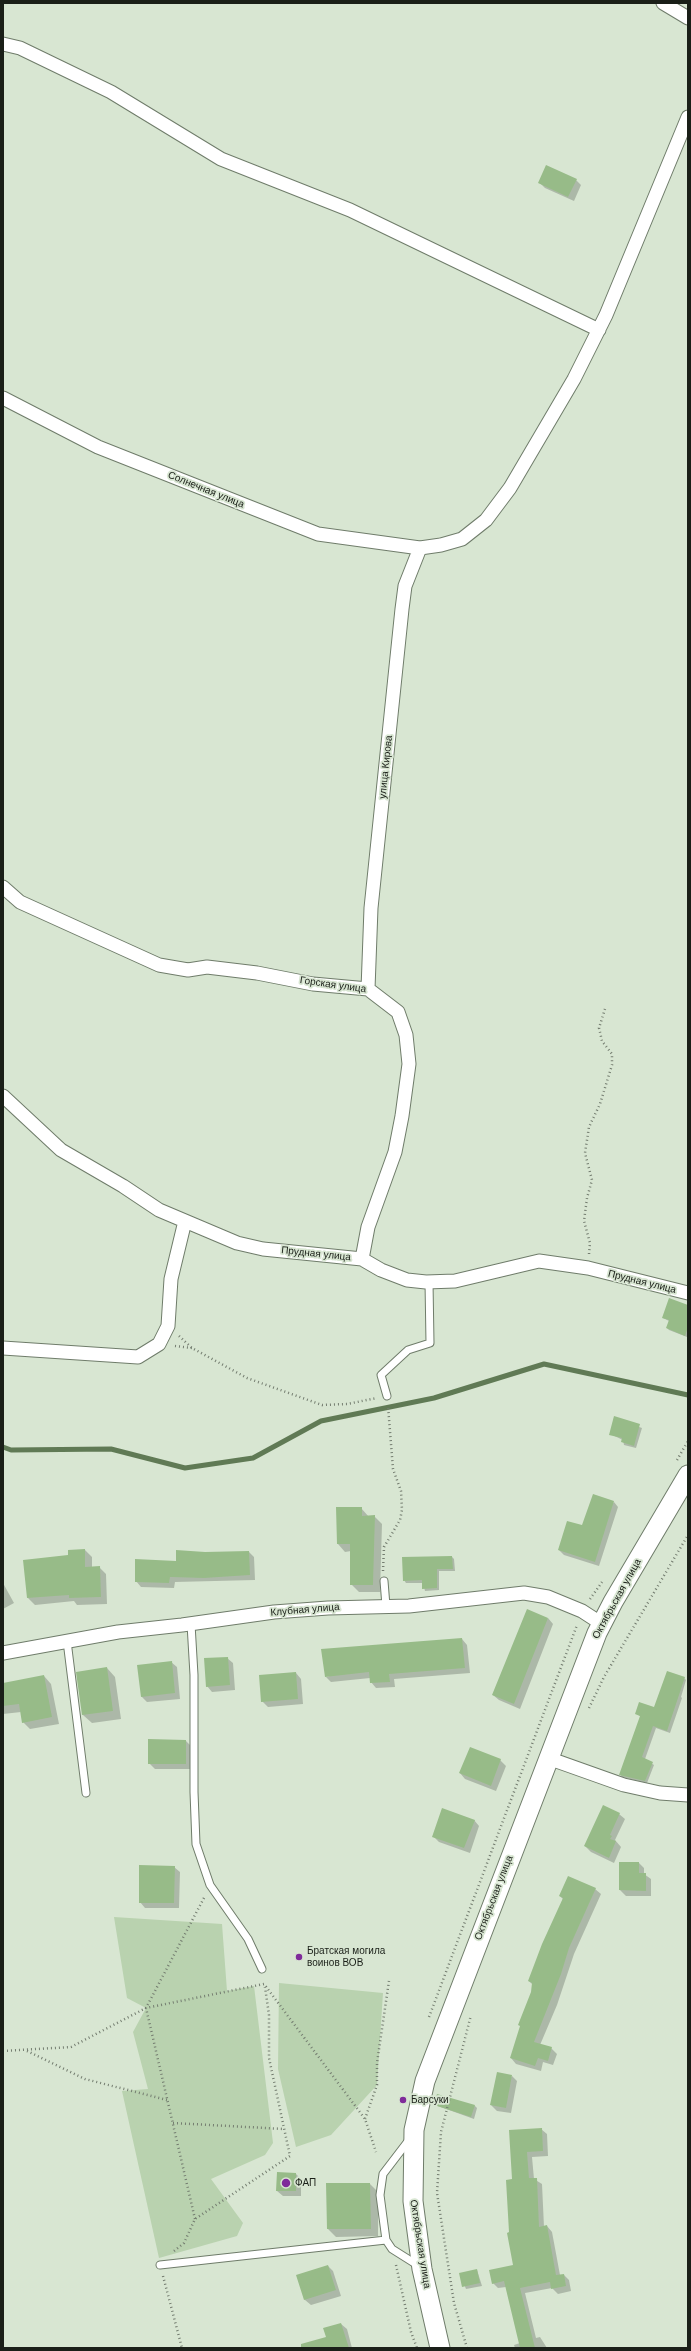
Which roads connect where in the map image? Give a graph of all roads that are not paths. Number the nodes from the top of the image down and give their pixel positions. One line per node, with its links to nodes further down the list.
1 (663, 3): 2 (street)
2 (688, 18)
3 (3, 44): 5 (street)
4 (688, 117): 5 (street, Солнечная улица)
5 (599, 330): 7 (street, Солнечная улица)
6 (3, 398): 7 (street, Солнечная улица)
7 (420, 548): 9 (street, улица Кирова)
8 (3, 889): 9 (street, Горская улица)
9 (368, 989): 12 (street, Горская улица)
10 (3, 1096): 11 (street, Прудная улица)
11 (185, 1221): 12 (street, Прудная улица); 15 (street)
12 (362, 1258): 13 (street, Прудная улица)
13 (429, 1282): 14 (street, Прудная улица); 16 (lane)
14 (688, 1293)
15 (3, 1348)
16 (387, 1396)
17 (688, 1475): 21 (main road, Октябрьская улица)
18 (384, 1581): 19 (lane)
19 (386, 1606): 20 (street, Клубная улица); 21 (street, Клубная улица)
20 (191, 1624): 22 (street, Клубная улица); 27 (lane)
21 (602, 1624): 24 (main road, Октябрьская улица)
22 (67, 1641): 23 (street, Клубная улица); 25 (lane)
23 (3, 1653)
24 (548, 1758): 26 (street); 28 (main road, Октябрьская улица)
25 (86, 1793)
26 (688, 1795)
27 (262, 1969)
28 (414, 2130): 29 (lane); 31 (main road, Октябрьская улица)
29 (386, 2240): 30 (lane); 31 (lane)
30 (160, 2265)
31 (422, 2269): 32 (main road, Октябрьская улица)
32 (440, 2348)

